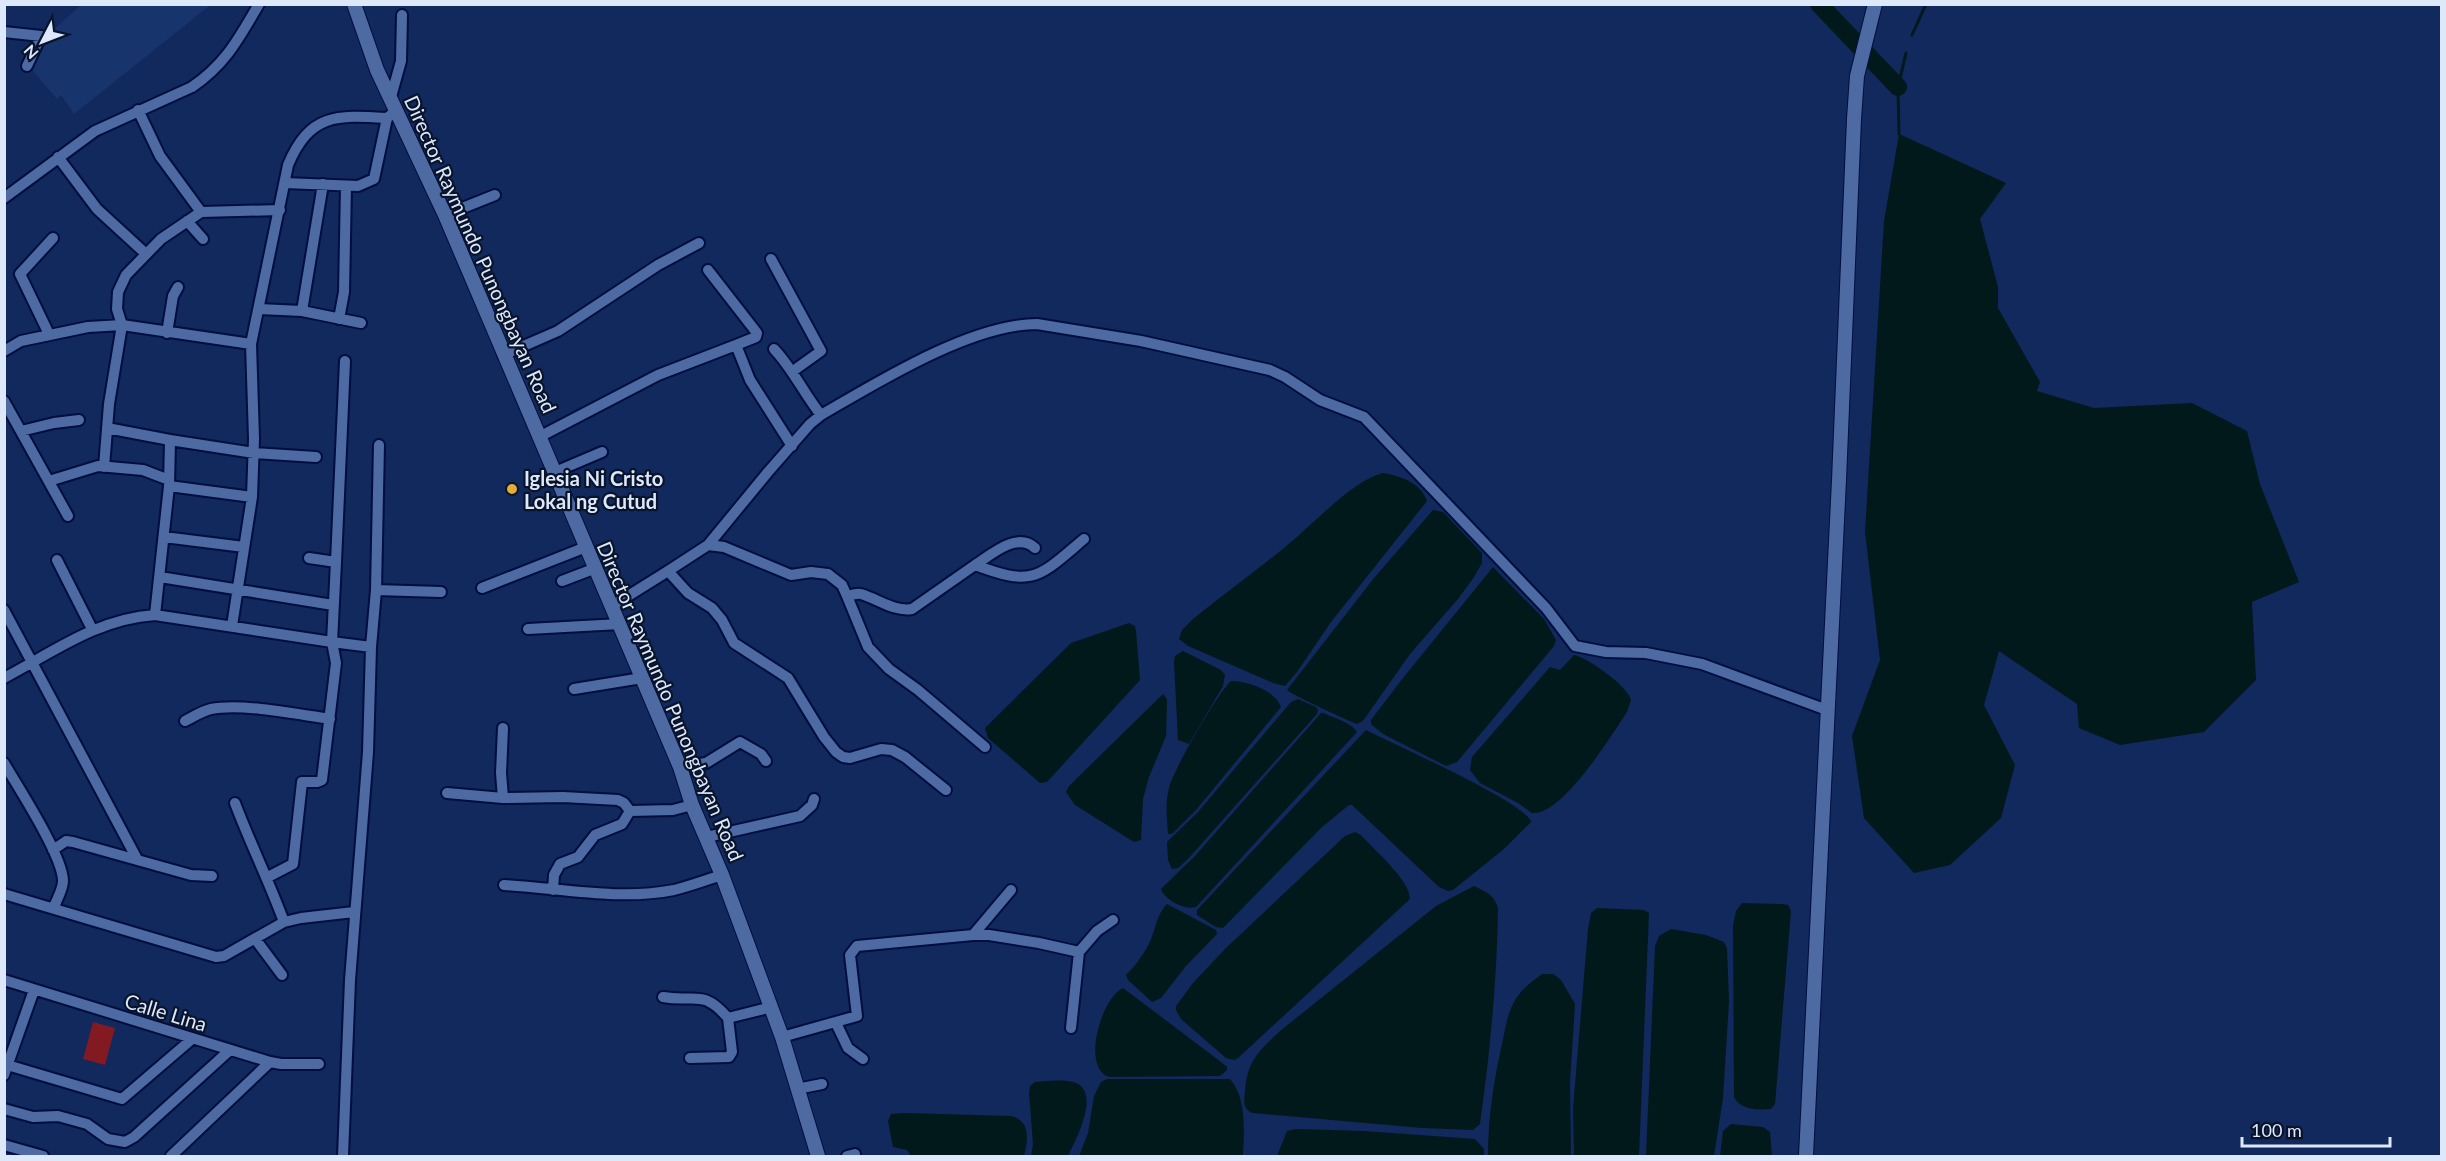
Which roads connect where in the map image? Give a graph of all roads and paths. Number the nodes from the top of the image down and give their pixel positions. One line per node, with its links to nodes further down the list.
1 (259, 4): 8 (street)
2 (354, 4): 7 (street, Director Raymundo Punongbayan Road)
3 (1875, 4): 91 (street)
4 (402, 15): 7 (street)
5 (4, 32): 6 (street)
6 (27, 66)
7 (392, 108): 10 (street); 12 (street); 17 (street, Director Raymundo Punongbayan Road)
8 (138, 110): 9 (street); 16 (street)
9 (58, 157): 14 (street); 22 (street)
10 (285, 183): 11 (street); 15 (street)
11 (323, 184): 12 (street); 27 (street)
12 (346, 186): 28 (street)
13 (495, 195): 17 (street)
14 (4, 198)
15 (280, 210): 16 (street); 26 (street)
16 (201, 212): 18 (street)
17 (445, 215): 37 (street, Director Raymundo Punongbayan Road)
18 (188, 221): 20 (street); 22 (street)
19 (53, 238): 32 (street)
20 (203, 239)
21 (699, 243): 37 (street)
22 (146, 254): 30 (street)
23 (771, 259): 39 (street)
24 (708, 270): 34 (street)
25 (178, 286): 31 (street)
26 (259, 309): 27 (street); 33 (street)
27 (302, 311): 28 (street)
28 (339, 319): 29 (street)
29 (361, 323)
30 (122, 325): 31 (street); 32 (street); 43 (street)
31 (167, 333): 33 (street)
32 (46, 336): 36 (street)
33 (250, 344): 50 (street)
34 (736, 345): 45 (street); 48 (street)
35 (774, 349): 39 (street)
36 (4, 351)
37 (503, 355): 45 (street, Director Raymundo Punongbayan Road)
38 (345, 361): 66 (street)
39 (793, 371): 41 (street)
40 (4, 401): 44 (street)
41 (821, 415): 48 (street); 91 (street)
42 (79, 420): 44 (street)
43 (107, 428): 46 (street); 52 (street)
44 (21, 431): 54 (street)
45 (539, 437): 53 (street, Director Raymundo Punongbayan Road)
46 (170, 440): 50 (street); 55 (street)
47 (379, 445): 74 (street)
48 (792, 446): 60 (street)
49 (602, 452): 53 (street)
50 (254, 453): 51 (street); 56 (street)
51 (316, 457)
52 (105, 467): 54 (street); 55 (street)
53 (555, 472): 62 (street, Director Raymundo Punongbayan Road)
54 (49, 482): 57 (street)
55 (169, 483): 56 (street); 58 (street)
56 (252, 497): 61 (street)
57 (68, 516)
58 (164, 537): 61 (street); 70 (street)
59 (1084, 539): 67 (street)
60 (708, 544): 69 (street); 76 (street)
61 (244, 547): 73 (street)
62 (586, 547): 68 (street, Director Raymundo Punongbayan Road); 72 (street)
63 (1035, 548): 67 (street)
64 (309, 558): 66 (street)
65 (57, 560): 84 (street)
66 (336, 562): 77 (street)
67 (975, 565): 76 (street)
68 (596, 568): 71 (street); 78 (street, Director Raymundo Punongbayan Road)
69 (668, 571): 78 (street); 99 (street)
70 (160, 577): 73 (street); 80 (street)
71 (562, 581)
72 (482, 588)
73 (239, 590): 77 (street); 82 (street)
74 (376, 590): 75 (street); 86 (street)
75 (441, 592)
76 (847, 596): 95 (street)
77 (333, 605): 85 (street)
78 (612, 606): 81 (street, Director Raymundo Punongbayan Road)
79 (4, 610): 87 (street)
80 (155, 615): 82 (street); 84 (street)
81 (620, 624): 83 (street); 89 (street, Director Raymundo Punongbayan Road)
82 (232, 626): 85 (street)
83 (528, 628)
84 (92, 629): 87 (street)
85 (332, 642): 86 (street); 92 (street)
86 (371, 647): 117 (street)
87 (33, 663): 88 (street); 108 (street)
88 (4, 678)
89 (642, 678): 90 (street); 98 (street, Director Raymundo Punongbayan Road)
90 (574, 689)
91 (1827, 710): 147 (street)
92 (330, 719): 93 (street); 111 (street)
93 (185, 722)
94 (503, 728): 101 (street)
95 (986, 747)
96 (766, 761): 98 (street)
97 (4, 763): 107 (street)
98 (680, 767): 104 (street, Director Raymundo Punongbayan Road)
99 (946, 790)
100 (447, 793): 101 (street)
101 (503, 798): 105 (street)
102 (814, 799): 106 (street)
103 (235, 803): 111 (street)
104 (692, 805): 105 (street); 106 (street, Director Raymundo Punongbayan Road)
105 (630, 811): 113 (street)
106 (707, 837): 109 (street, Director Raymundo Punongbayan Road)
107 (53, 850): 108 (street); 116 (street)
108 (136, 857): 110 (street)
109 (722, 875): 113 (street); 127 (street, Director Raymundo Punongbayan Road)
110 (212, 876)
111 (268, 877): 119 (street)
112 (504, 885): 113 (street)
113 (553, 890)
114 (1011, 890): 120 (street)
115 (4, 894): 116 (street)
116 (54, 907): 121 (street)
117 (354, 912): 119 (street); 145 (street)
118 (1113, 920): 122 (street)
119 (284, 922): 121 (street)
120 (973, 935): 122 (street); 129 (street)
121 (256, 940): 123 (street)
122 (1079, 952): 130 (street)
123 (282, 975)
124 (4, 980): 125 (street, Calle Lina)
125 (33, 990): 132 (street, Calle Lina); 138 (street)
126 (663, 997): 128 (street)
127 (772, 1007): 128 (street); 131 (street, Director Raymundo Punongbayan Road)
128 (728, 1018): 134 (street)
129 (836, 1023): 131 (street); 135 (street)
130 (1071, 1028)
131 (782, 1037): 140 (street, Director Raymundo Punongbayan Road)
132 (192, 1039): 133 (street, Calle Lina); 138 (street)
133 (230, 1050): 136 (street, Calle Lina); 141 (street)
134 (690, 1058)
135 (863, 1059)
136 (270, 1062): 137 (street, Calle Lina); 144 (street)
137 (319, 1064)
138 (6, 1068)
139 (822, 1084): 140 (street)
140 (797, 1089): 146 (street, Director Raymundo Punongbayan Road)
141 (4, 1109)
142 (4, 1145): 143 (street)
143 (43, 1156)
144 (171, 1156)
145 (343, 1156)
146 (818, 1156)
147 (1806, 1156)

